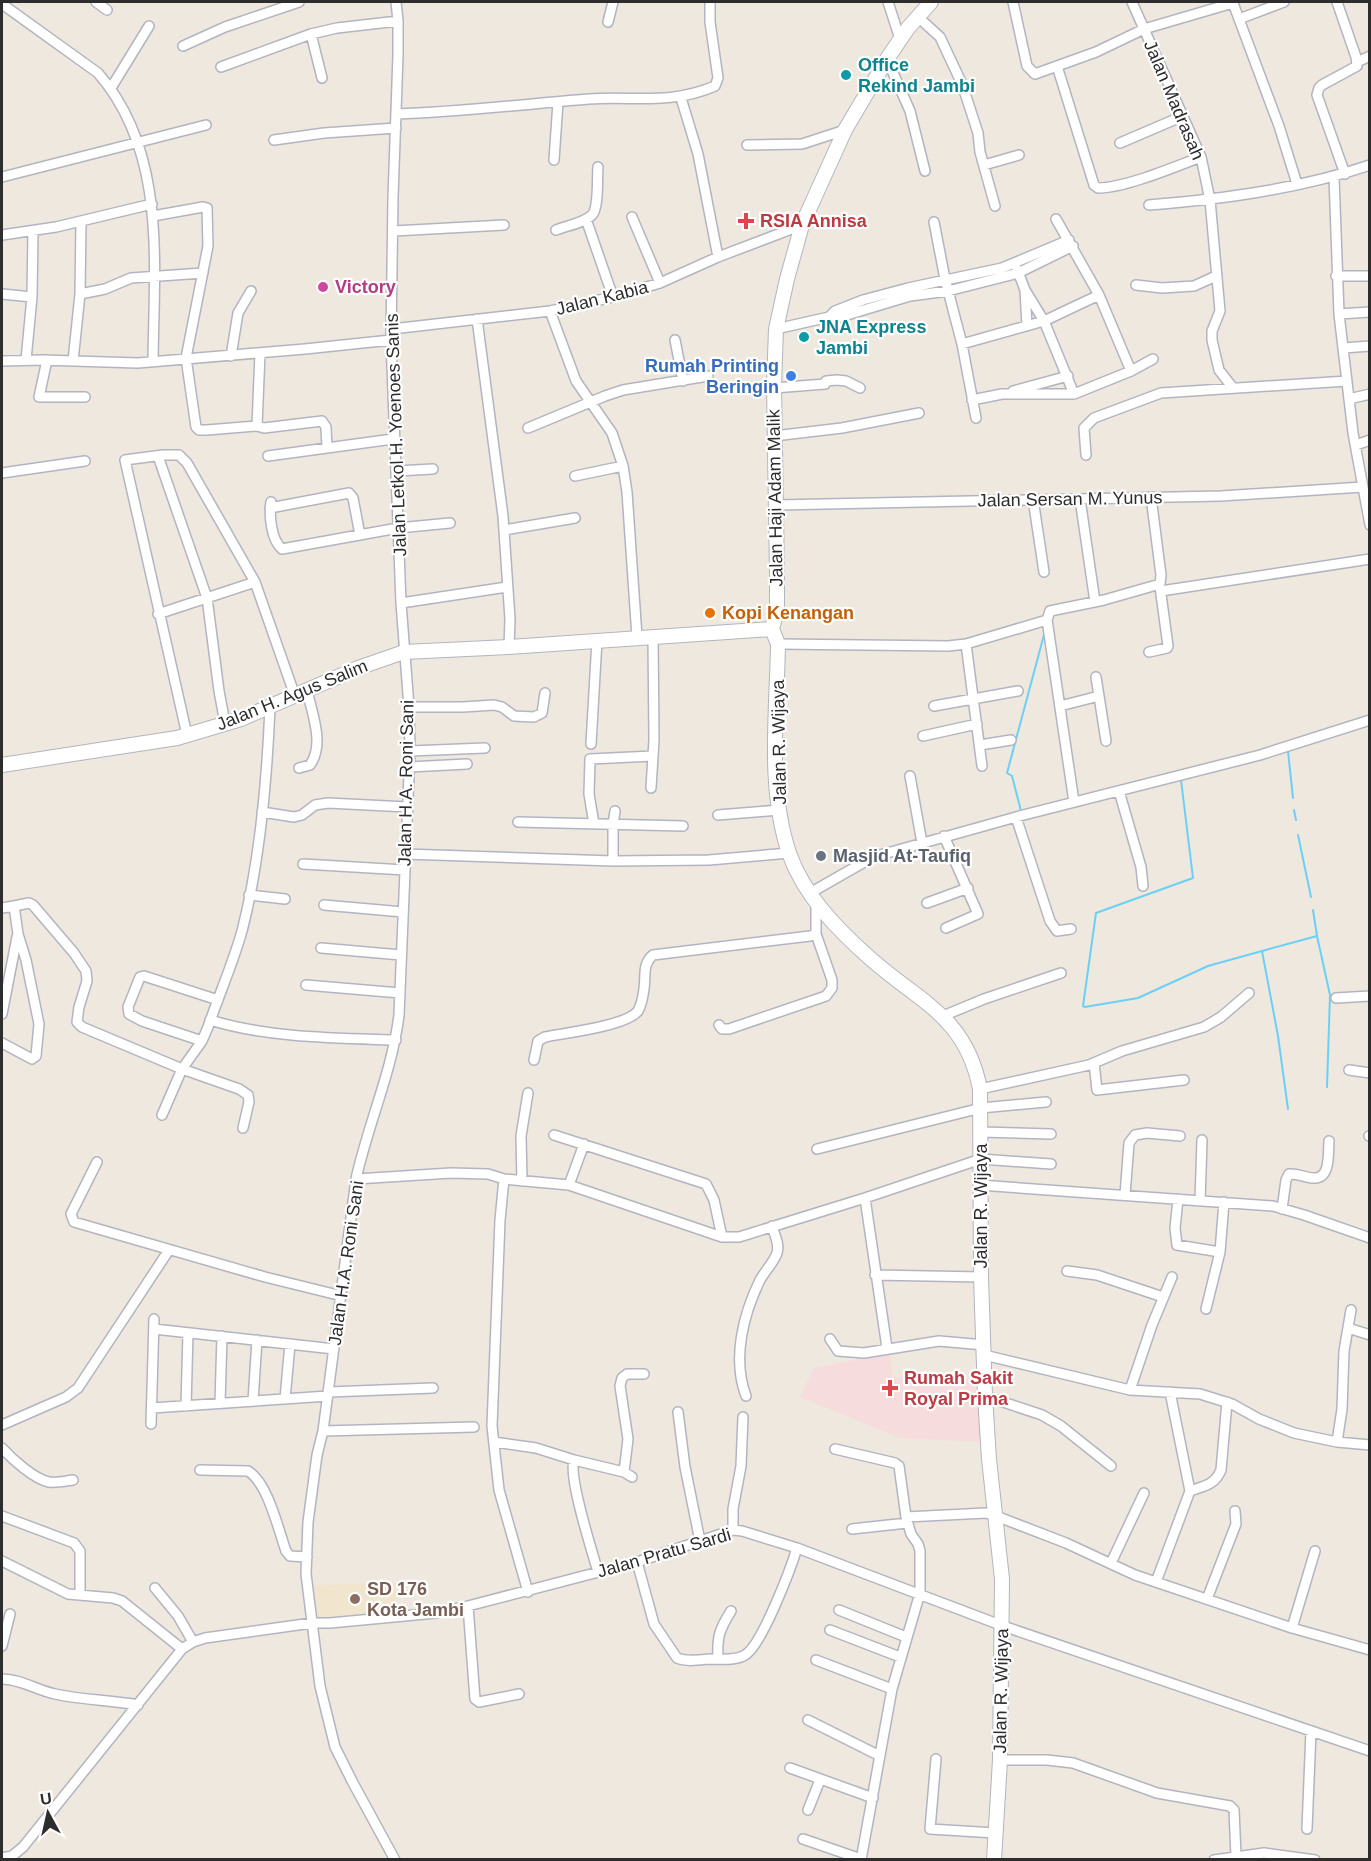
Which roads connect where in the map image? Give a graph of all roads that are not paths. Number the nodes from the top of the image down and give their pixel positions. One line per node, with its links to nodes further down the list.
1 (299, 2): 21 (street)
2 (396, 2): 15 (street, Jalan Letkol H. Yoenoes Sanis)
3 (613, 2): 16 (street)
4 (710, 2): 29 (street)
5 (888, 2): 20 (street)
6 (931, 2): 13 (main road, Jalan Haji Adam Malik)
7 (1013, 2): 25 (street)
8 (1132, 2): 18 (street, Jalan Madrasah)
9 (1233, 2): 14 (street); 18 (street)
10 (1284, 2): 14 (street)
11 (1337, 2): 24 (street)
12 (2, 4): 28 (street)
13 (918, 17): 20 (main road, Jalan Haji Adam Malik); 43 (street)
14 (1239, 19): 50 (street)
15 (398, 21): 19 (street); 31 (street, Jalan Letkol H. Yoenoes Sanis)
16 (608, 22)
17 (149, 26): 28 (street)
18 (1144, 29): 25 (street); 32 (street, Jalan Madrasah)
19 (311, 34): 26 (street); 27 (street)
20 (900, 39): 23 (main road, Jalan Haji Adam Malik)
21 (183, 46)
22 (1370, 56): 24 (street)
23 (887, 59): 35 (main road, Jalan Haji Adam Malik); 46 (street)
24 (1357, 62): 47 (street)
25 (1057, 66): 41 (street)
26 (221, 67)
27 (322, 78)
28 (111, 88): 37 (street)
29 (681, 98): 30 (street); 68 (street)
30 (558, 102): 31 (street); 42 (street)
31 (397, 114): 34 (street, Jalan Letkol H. Yoenoes Sanis)
32 (1183, 116): 38 (street); 41 (street, Jalan Madrasah)
33 (206, 125): 37 (street)
34 (396, 128): 36 (street); 65 (street, Jalan Letkol H. Yoenoes Sanis)
35 (845, 130): 39 (street); 62 (main road, Jalan Haji Adam Malik)
36 (274, 140)
37 (138, 143): 48 (street); 52 (street)
38 (1120, 143)
39 (747, 146)
40 (1019, 155): 43 (street)
41 (1201, 157): 51 (street, Jalan Madrasah)
42 (554, 160)
43 (984, 165): 54 (street)
44 (1370, 165): 47 (street)
45 (598, 166): 57 (street)
46 (925, 171)
47 (1345, 174): 49 (street)
48 (2, 177)
49 (1334, 177): 50 (street); 72 (street)
50 (1297, 184): 51 (street)
51 (1210, 200): 53 (street); 71 (street, Jalan Madrasah)
52 (152, 204): 55 (street); 59 (street)
53 (1149, 205)
54 (995, 206)
55 (153, 216): 70 (street); 74 (street)
56 (633, 217): 76 (street)
57 (586, 219): 63 (street); 86 (street)
58 (1056, 219): 67 (street)
59 (81, 221): 64 (street); 83 (street)
60 (934, 222): 75 (street)
61 (504, 225): 65 (street)
62 (802, 225): 68 (street, Jalan Kabia); 93 (main road, Jalan Haji Adam Malik)
63 (556, 230)
64 (33, 231): 66 (street); 85 (street)
65 (394, 231): 94 (street, Jalan Letkol H. Yoenoes Sanis)
66 (2, 235)
67 (1071, 243): 69 (street); 84 (street)
68 (718, 257): 76 (street, Jalan Kabia)
69 (1017, 268): 75 (street); 78 (street); 80 (street)
70 (203, 273): 74 (street); 102 (street)
71 (1216, 276): 77 (street); 116 (street, Jalan Madrasah)
72 (1336, 276): 73 (street); 89 (street)
73 (1370, 276)
74 (156, 278): 83 (street); 107 (street)
75 (945, 279): 80 (street); 81 (street)
76 (660, 283): 86 (street, Jalan Kabia)
77 (1136, 285)
78 (1026, 290): 91 (street); 92 (street)
79 (251, 291): 101 (street)
80 (948, 291): 81 (street); 97 (street)
81 (909, 292): 93 (street)
82 (2, 294): 85 (street)
83 (80, 294): 106 (street)
84 (1099, 295): 91 (street); 109 (street)
85 (32, 297): 104 (street)
86 (613, 297): 87 (street, Jalan Kabia)
87 (550, 312): 90 (street, Jalan Kabia); 123 (street)
88 (1370, 312): 89 (street)
89 (1339, 314): 99 (street)
90 (477, 319): 94 (street, Jalan Kabia); 153 (street)
91 (1044, 321): 92 (street); 111 (street)
92 (1027, 326): 97 (street)
93 (776, 328): 114 (main road, Jalan Haji Adam Malik)
94 (392, 329): 95 (street, Jalan Letkol H. Yoenoes Sanis)
95 (391, 340): 100 (street); 129 (street, Jalan Letkol H. Yoenoes Sanis)
96 (675, 340): 112 (street)
97 (962, 344): 122 (street)
98 (1370, 346): 99 (street)
99 (1343, 348): 113 (street)
100 (260, 353): 101 (street); 126 (street)
101 (231, 356): 102 (street)
102 (186, 358): 107 (street); 126 (street)
103 (1153, 359): 109 (street)
104 (26, 360): 105 (street); 108 (street)
105 (47, 360): 106 (street); 120 (street)
106 (73, 361): 107 (street)
107 (153, 361)
108 (2, 362)
109 (1131, 371): 118 (street)
110 (708, 376): 112 (street)
111 (1068, 376): 117 (street); 118 (street)
112 (683, 381): 123 (street)
113 (1347, 381): 116 (street); 121 (street)
114 (774, 388): 115 (street); 128 (main road, Jalan Haji Adam Malik)
115 (860, 388)
116 (1233, 388): 133 (street)
117 (1002, 394): 118 (street); 122 (street)
118 (1074, 394)
119 (1370, 394): 121 (street)
120 (85, 397)
121 (1349, 399): 131 (street)
122 (972, 400): 125 (street)
123 (590, 402): 127 (street); 137 (street)
124 (919, 413): 128 (street)
125 (976, 418)
126 (257, 426): 132 (street)
127 (528, 428)
128 (774, 436): 147 (main road, Jalan Haji Adam Malik)
129 (393, 439): 132 (street); 139 (street, Jalan Letkol H. Yoenoes Sanis)
130 (1370, 440): 131 (street)
131 (1356, 445): 140 (street)
132 (327, 448): 135 (street)
133 (1086, 455)
134 (158, 456): 157 (street); 160 (street); 163 (street)
135 (268, 456)
136 (85, 461): 141 (street)
137 (623, 466): 142 (street); 166 (street)
138 (433, 469): 139 (street)
139 (397, 471): 152 (street, Jalan Letkol H. Yoenoes Sanis)
140 (1365, 472): 143 (street)
141 (2, 473)
142 (575, 476)
143 (1364, 487): 144 (street, Jalan Sersan M. Yunus); 148 (street)
144 (1151, 497): 146 (street, Jalan Sersan M. Yunus); 159 (street)
145 (1033, 499): 146 (street, Jalan Sersan M. Yunus); 147 (street, Jalan Sersan M. Yunus); 156 (street)
146 (1080, 499): 161 (street)
147 (776, 505): 165 (main road, Jalan Haji Adam Malik)
148 (1368, 511): 151 (street)
149 (575, 518): 153 (street)
150 (450, 522): 152 (street)
151 (1370, 525)
152 (398, 528): 154 (street); 162 (street, Jalan Letkol H. Yoenoes Sanis)
153 (504, 530): 158 (street)
154 (360, 535): 154 (street)
155 (1370, 559): 159 (street)
156 (1044, 572)
157 (255, 582): 160 (street); 176 (street)
158 (507, 587): 162 (street); 171 (street)
159 (1160, 588): 161 (street); 173 (street)
160 (207, 598): 163 (street); 185 (street)
161 (1095, 602): 164 (street)
162 (400, 603): 172 (street, Jalan Letkol H. Yoenoes Sanis)
163 (158, 614): 187 (street)
164 (1047, 620): 170 (street); 181 (street)
165 (772, 629): 167 (main road); 169 (main road, Jalan R. Wijaya)
166 (637, 637): 167 (main road); 168 (main road)
167 (653, 637): 195 (street)
168 (597, 640): 171 (main road); 191 (street)
169 (778, 644): 170 (street); 206 (main road, Jalan R. Wijaya)
170 (966, 644): 179 (street)
171 (509, 647): 172 (main road)
172 (404, 652): 176 (main road, Jalan H. Agus Salim); 183 (street, Jalan H.A. Roni Sani)
173 (1149, 652)
174 (1096, 677): 178 (street)
175 (1018, 691): 179 (street)
176 (301, 693): 182 (main road, Jalan H. Agus Salim); 200 (street)
177 (545, 693): 183 (street)
178 (1099, 696): 181 (street); 190 (street)
179 (973, 699): 180 (street); 186 (street)
180 (934, 706)
181 (1060, 706): 204 (street)
182 (270, 707): 185 (main road, Jalan H. Agus Salim); 208 (street)
183 (409, 707): 194 (street, Jalan H.A. Roni Sani)
184 (1370, 720): 203 (street)
185 (225, 723): 187 (main road, Jalan H. Agus Salim)
186 (977, 724): 188 (street); 192 (street)
187 (187, 735): 197 (main road, Jalan H. Agus Salim)
188 (923, 736)
189 (1011, 740): 192 (street)
190 (1106, 741)
191 (591, 744)
192 (980, 745): 198 (street)
193 (485, 748): 194 (street)
194 (410, 751): 199 (street, Jalan H.A. Roni Sani)
195 (653, 756): 202 (street); 212 (street)
196 (466, 764): 199 (street)
197 (2, 765)
198 (982, 766)
199 (409, 767): 205 (street, Jalan H.A. Roni Sani)
200 (299, 768)
201 (910, 776): 216 (street)
202 (651, 789)
203 (1119, 791): 204 (street); 222 (street)
204 (1074, 802): 210 (street)
205 (407, 807): 208 (street); 218 (street, Jalan H.A. Roni Sani)
206 (779, 810): 209 (street); 217 (main road, Jalan R. Wijaya)
207 (615, 811): 213 (street)
208 (262, 812): 224 (street)
209 (718, 815)
210 (1016, 817): 215 (street); 233 (street)
211 (518, 822): 212 (street)
212 (594, 824): 213 (street)
213 (612, 824): 214 (street); 219 (street)
214 (683, 826)
215 (944, 836): 216 (street); 223 (street)
216 (922, 843): 225 (street)
217 (789, 853): 219 (street); 225 (main road, Jalan R. Wijaya)
218 (405, 854): 219 (street); 221 (street, Jalan H.A. Roni Sani)
219 (613, 861)
220 (303, 864): 221 (street)
221 (405, 870): 231 (street, Jalan H.A. Roni Sani)
222 (1143, 886)
223 (968, 888): 227 (street); 232 (street)
224 (249, 895): 226 (street); 244 (street)
225 (813, 898): 235 (street); 246 (main road, Jalan R. Wijaya)
226 (285, 899)
227 (927, 903)
228 (324, 905): 231 (street)
229 (14, 906): 230 (street); 234 (street); 254 (street)
230 (2, 908)
231 (403, 912): 237 (street, Jalan H.A. Roni Sani)
232 (946, 928)
233 (1071, 929)
234 (18, 934): 245 (street); 251 (street)
235 (816, 934): 248 (street); 252 (street)
236 (321, 948): 237 (street)
237 (401, 955): 240 (street, Jalan H.A. Roni Sani)
238 (1061, 973): 246 (street)
239 (306, 985): 240 (street)
240 (400, 993): 249 (street, Jalan H.A. Roni Sani)
241 (1249, 993): 253 (street)
242 (1370, 996): 243 (street)
243 (1336, 998)
244 (218, 1000): 247 (street); 250 (street)
245 (2, 1014)
246 (943, 1016): 258 (main road, Jalan R. Wijaya)
247 (210, 1020): 249 (street); 250 (street)
248 (719, 1025)
249 (396, 1040): 275 (street, Jalan H.A. Roni Sani)
250 (202, 1041): 254 (street)
251 (2, 1043)
252 (534, 1060)
253 (1094, 1063): 257 (street); 258 (street)
254 (182, 1069): 262 (street); 263 (street)
255 (1349, 1070): 256 (street)
256 (1370, 1073)
257 (1184, 1080)
258 (980, 1089): 261 (main road, Jalan R. Wijaya)
259 (528, 1093): 277 (street)
260 (1046, 1102): 261 (street)
261 (981, 1107): 264 (main road, Jalan R. Wijaya); 271 (street)
262 (162, 1115)
263 (243, 1128)
264 (981, 1132): 265 (street); 272 (main road, Jalan R. Wijaya)
265 (1051, 1134)
266 (554, 1135): 270 (street)
267 (1180, 1136): 280 (street)
268 (1202, 1140): 283 (street)
269 (1329, 1141): 285 (street)
270 (584, 1144): 278 (street); 287 (street)
271 (817, 1149)
272 (981, 1159): 274 (street); 279 (main road, Jalan R. Wijaya); 281 (street)
273 (97, 1162): 289 (street)
274 (1051, 1164)
275 (356, 1179): 276 (street); 295 (street, Jalan H.A. Roni Sani)
276 (504, 1179): 277 (street); 328 (street)
277 (522, 1181): 278 (street)
278 (569, 1185): 287 (street)
279 (979, 1185): 280 (street); 293 (main road, Jalan R. Wijaya)
280 (1125, 1195): 282 (street)
281 (865, 1198): 286 (street); 292 (street)
282 (1178, 1199): 283 (street); 290 (street)
283 (1200, 1201): 284 (street)
284 (1224, 1203): 285 (street); 290 (street)
285 (1282, 1209): 288 (street)
286 (771, 1226): 287 (street); 314 (street)
287 (722, 1237)
288 (1370, 1238)
289 (169, 1250): 295 (street); 325 (street)
290 (1220, 1252): 297 (street)
291 (1066, 1271): 296 (street)
292 (875, 1275): 293 (street); 306 (street)
293 (981, 1277): 308 (main road, Jalan R. Wijaya)
294 (1172, 1277): 296 (street)
295 (342, 1296): 307 (street, Jalan H.A. Roni Sani)
296 (1163, 1297): 311 (street)
297 (1206, 1310)
298 (1351, 1310): 299 (street)
299 (1347, 1328): 301 (street); 329 (street)
300 (188, 1333): 302 (street); 320 (street); 321 (street)
301 (1370, 1335)
302 (222, 1336): 304 (street); 319 (street)
303 (830, 1339): 306 (street)
304 (257, 1340): 305 (street); 317 (street)
305 (290, 1344): 307 (street); 316 (street)
306 (886, 1348): 308 (street)
307 (334, 1349): 313 (street, Jalan H.A. Roni Sani)
308 (984, 1350): 311 (street); 315 (main road, Jalan R. Wijaya)
309 (645, 1374): 333 (street)
310 (433, 1388): 313 (street)
311 (1130, 1390): 312 (street)
312 (1170, 1392): 318 (street); 337 (street)
313 (328, 1394): 316 (street); 327 (street, Jalan H.A. Roni Sani)
314 (746, 1396)
315 (985, 1396): 334 (street); 341 (main road, Jalan R. Wijaya)
316 (285, 1399): 317 (street)
317 (253, 1401): 319 (street)
318 (1227, 1402): 329 (street); 337 (street)
319 (220, 1403): 320 (street)
320 (186, 1406): 321 (street)
321 (152, 1408): 324 (street)
322 (678, 1412): 345 (street)
323 (743, 1417): 344 (street)
324 (151, 1424)
325 (2, 1425)
326 (474, 1427): 327 (street)
327 (323, 1431): 348 (street, Jalan H.A. Roni Sani)
328 (494, 1442): 333 (street); 355 (street)
329 (1337, 1442): 330 (street)
330 (1370, 1445)
331 (835, 1449): 342 (street)
332 (3, 1452): 336 (street)
333 (574, 1460): 352 (street)
334 (1111, 1466)
335 (200, 1470): 348 (street)
336 (74, 1480)
337 (1190, 1491): 353 (street)
338 (1144, 1493): 351 (street)
339 (1235, 1511): 358 (street)
340 (2, 1516): 357 (street)
341 (996, 1516): 342 (street); 351 (street); 364 (main road, Jalan R. Wijaya)
342 (906, 1520): 343 (street); 356 (street)
343 (852, 1529)
344 (733, 1530): 345 (street, Jalan Pratu Sardi); 346 (street, Jalan Pratu Sardi)
345 (700, 1541): 350 (street, Jalan Pratu Sardi)
346 (797, 1548): 356 (street, Jalan Pratu Sardi); 373 (street)
347 (1315, 1551): 365 (street)
348 (307, 1557): 363 (street, Jalan H.A. Roni Sani)
349 (2, 1561): 357 (street)
350 (637, 1562): 352 (street, Jalan Pratu Sardi); 373 (street)
351 (1111, 1563): 353 (street)
352 (598, 1572): 355 (street, Jalan Pratu Sardi)
353 (1156, 1582): 358 (street)
354 (155, 1588): 368 (street)
355 (528, 1592): 359 (street, Jalan Pratu Sardi)
356 (920, 1593): 364 (street, Jalan Pratu Sardi); 367 (street)
357 (80, 1594): 370 (street)
358 (1207, 1599): 365 (street)
359 (468, 1606): 363 (street, Jalan Pratu Sardi); 377 (street)
360 (838, 1610): 367 (street)
361 (731, 1611): 373 (street)
362 (10, 1614): 369 (street)
363 (312, 1623): 368 (street, Jalan Pratu Sardi); 395 (street, Jalan H.A. Roni Sani)
364 (1003, 1626): 380 (street, Jalan Pratu Sardi); 384 (main road, Jalan R. Wijaya)
365 (1293, 1628): 371 (street)
366 (830, 1630): 372 (street)
367 (906, 1636): 372 (street)
368 (193, 1642): 370 (street)
369 (2, 1646)
370 (182, 1649): 378 (street)
371 (1370, 1650)
372 (900, 1657): 376 (street)
373 (718, 1659)
374 (816, 1660): 376 (street)
375 (2, 1679): 378 (street)
376 (892, 1689): 382 (street)
377 (519, 1694)
378 (138, 1705): 392 (street)
379 (808, 1720): 382 (street)
380 (1311, 1731): 381 (street, Jalan Pratu Sardi); 389 (street)
381 (1370, 1751)
382 (880, 1756): 387 (street)
383 (936, 1759): 390 (street)
384 (1000, 1760): 390 (main road, Jalan R. Wijaya); 393 (street)
385 (790, 1768): 386 (street)
386 (820, 1780): 387 (street); 388 (street)
387 (873, 1798): 394 (street)
388 (808, 1810)
389 (1307, 1829)
390 (995, 1833): 396 (main road, Jalan R. Wijaya)
391 (803, 1839): 394 (street)
392 (2, 1858)
393 (1234, 1858): 397 (street); 398 (street)
394 (861, 1859)
395 (395, 1860)
396 (994, 1860)
397 (1214, 1860)
398 (1315, 1860)

